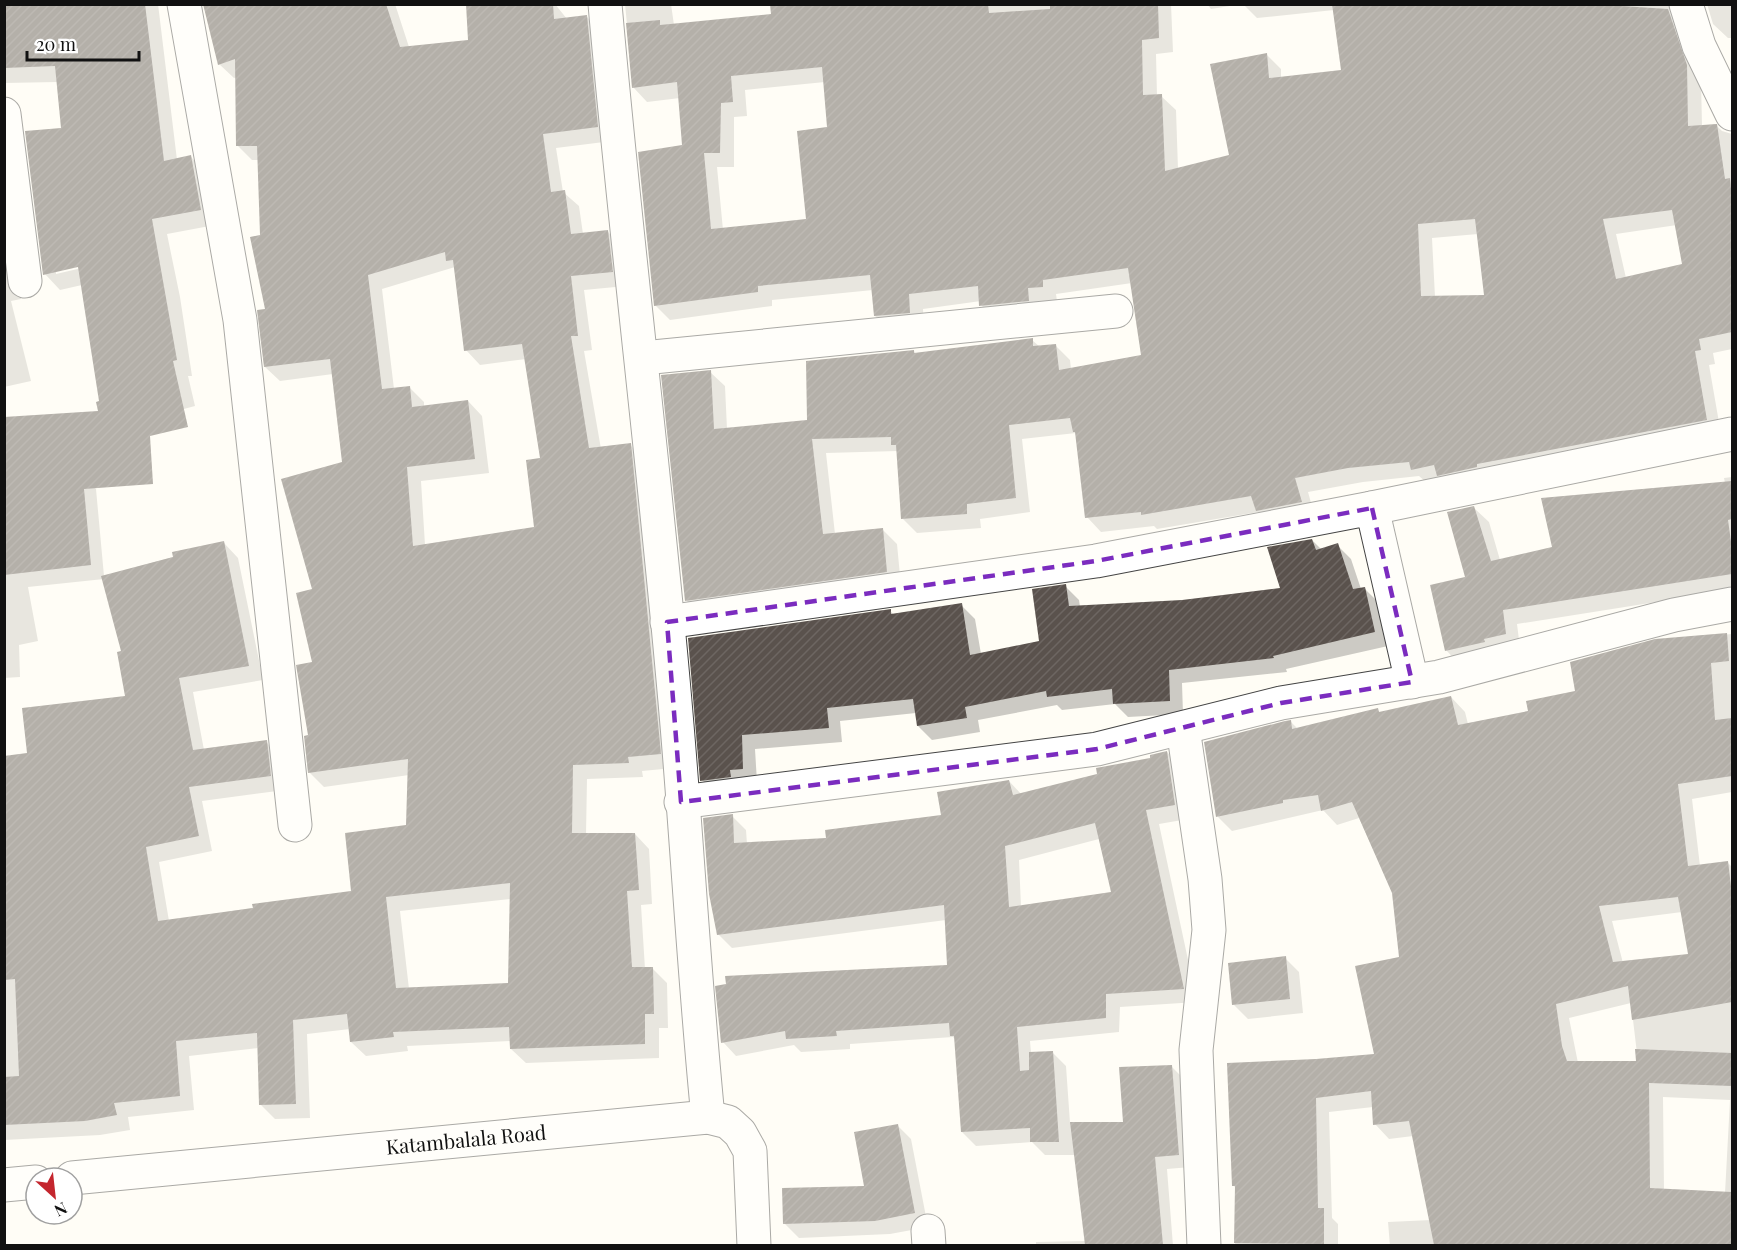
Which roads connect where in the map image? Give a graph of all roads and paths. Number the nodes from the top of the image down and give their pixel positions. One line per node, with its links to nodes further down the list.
1 (184, 4): 16 (street)
2 (605, 4): 8 (street)
3 (1686, 4): 5 (street)
4 (4, 114): 6 (street)
5 (1732, 114)
6 (25, 281)
7 (1116, 311): 8 (street)
8 (643, 358): 12 (street)
9 (1732, 434): 10 (street)
10 (1372, 508): 12 (street); 13 (street)
11 (1732, 604): 13 (street)
12 (667, 622): 15 (street)
13 (1412, 682): 14 (street)
14 (1183, 728): 15 (street); 22 (street)
15 (681, 802): 17 (street)
16 (295, 825)
17 (708, 1117): 18 (street, Katambalala Road); 21 (street, Katambalala Road)
18 (84, 1177)
19 (24, 1183): 20 (street)
20 (4, 1185)
21 (754, 1245)
22 (1204, 1245)

